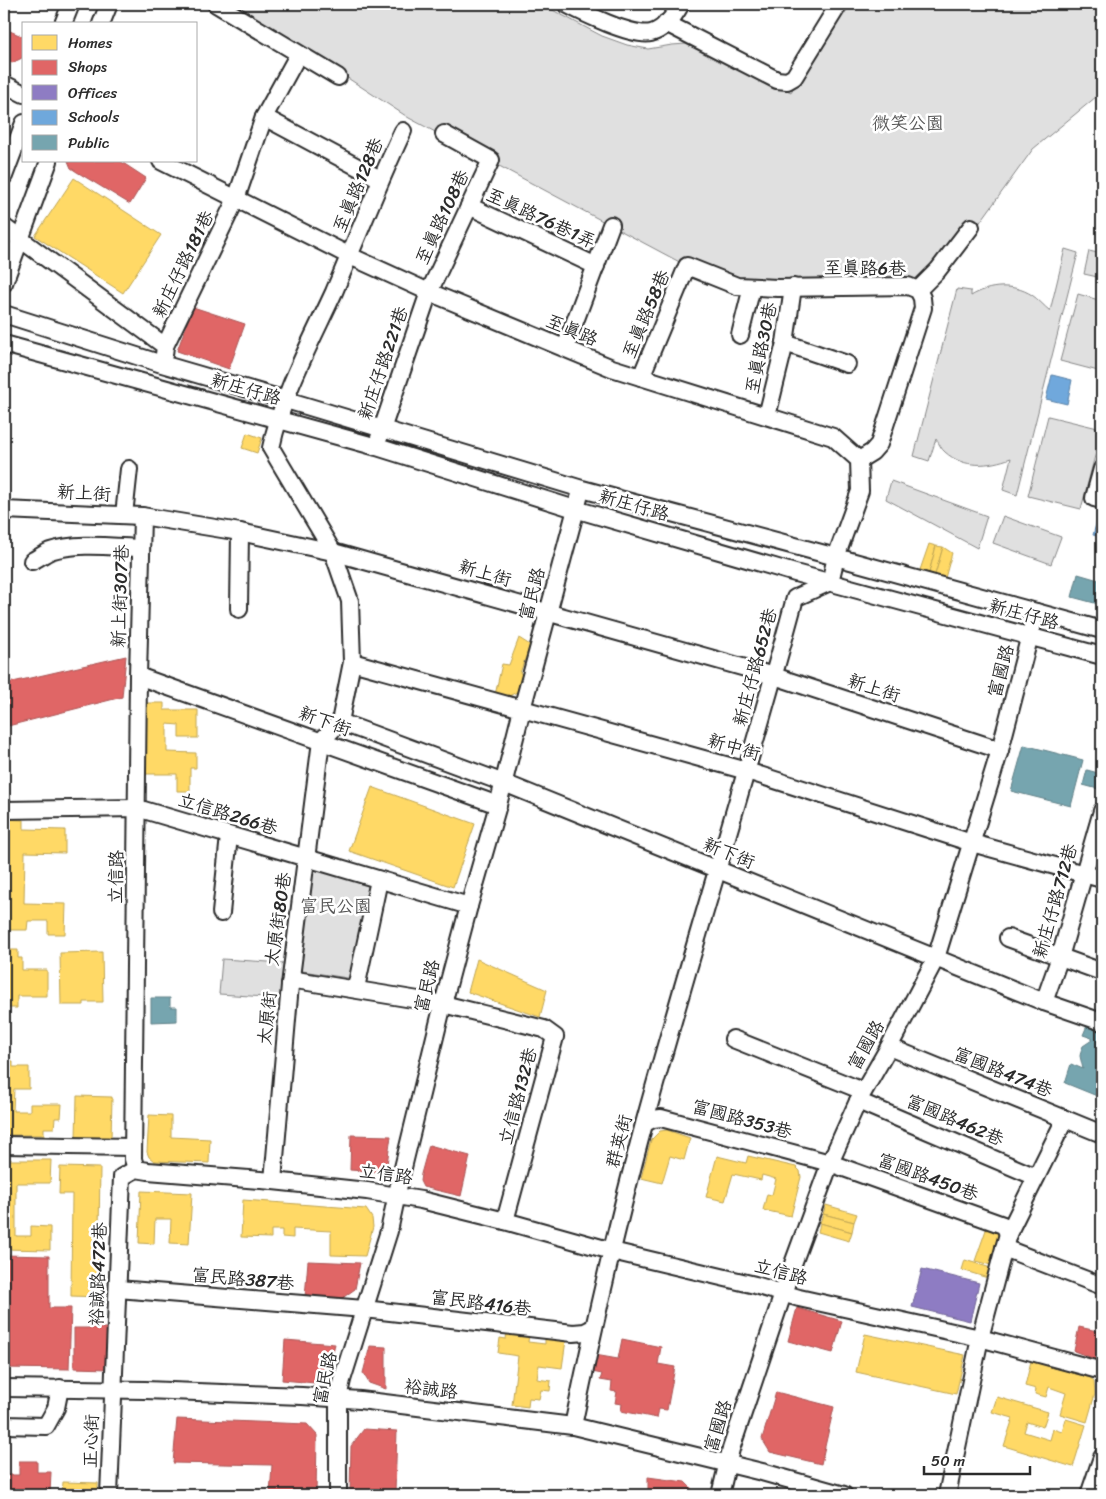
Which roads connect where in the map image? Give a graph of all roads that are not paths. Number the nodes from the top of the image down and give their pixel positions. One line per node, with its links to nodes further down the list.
1 (71, 4): 7 (street)
2 (109, 4): 8 (street)
3 (216, 4): 10 (street)
4 (566, 4): 9 (street)
5 (681, 4): 9 (street)
6 (838, 4): 9 (street)
7 (64, 22)
8 (102, 22)
9 (666, 23)
10 (298, 55): 11 (street); 14 (street, 新庄仔路181巷)
11 (338, 78)
12 (4, 84): 13 (street)
13 (22, 93)
14 (264, 117): 21 (street); 22 (street, 新庄仔路181巷)
15 (22, 128): 20 (street)
16 (403, 130): 21 (street, 至真路128巷)
17 (444, 134): 23 (street, 至真路108巷)
18 (49, 162): 27 (street)
19 (162, 162): 22 (street, 至真路)
20 (4, 176)
21 (380, 179): 28 (street, 至真路128巷)
22 (236, 199): 28 (street, 至真路); 40 (street, 新庄仔路181巷)
23 (469, 206): 29 (street, 至真路76巷1弄); 35 (street, 至真路108巷)
24 (611, 225): 29 (street)
25 (4, 227): 27 (street)
26 (971, 227): 34 (street)
27 (20, 240): 31 (street); 40 (street)
28 (350, 256): 35 (street, 至真路); 46 (street, 至真路128巷)
29 (596, 266): 41 (street)
30 (687, 266): 32 (street, 至真路6巷); 44 (street, 至真路58巷)
31 (4, 283)
32 (752, 287): 33 (street, 至真路6巷); 37 (street)
33 (794, 288): 34 (street, 至真路6巷); 38 (street, 至真路30巷)
34 (918, 290): 51 (street, 至真路6巷)
35 (429, 292): 41 (street, 至真路); 49 (street, 新庄仔路221巷)
36 (4, 314): 42 (street, 新庄仔路)
37 (740, 335)
38 (785, 343): 43 (street); 47 (street, 至真路30巷)
39 (4, 344): 45 (street, 新庄仔路)
40 (165, 346): 42 (street)
41 (565, 348): 44 (street, 至真路)
42 (162, 364): 45 (street); 46 (street, 新庄仔路)
43 (847, 364)
44 (641, 377): 47 (street, 至真路)
45 (158, 385): 48 (street, 新庄仔路)
46 (286, 400): 48 (street, 至真路128巷); 49 (street, 新庄仔路)
47 (767, 416): 51 (street, 至真路)
48 (280, 420): 50 (street, 新庄仔路); 62 (street, 至真路128巷)
49 (382, 429): 50 (street, 新庄仔路221巷); 54 (street, 新庄仔路)
50 (377, 447): 56 (street, 新庄仔路)
51 (859, 460): 63 (street)
52 (129, 469): 58 (street)
53 (1102, 469): 55 (street)
54 (582, 489): 56 (street, 富民路); 63 (street, 新庄仔路)
55 (1102, 500)
56 (575, 509): 65 (street, 新庄仔路); 67 (street, 富民路)
57 (4, 510): 58 (street, 新上街)
58 (124, 515): 59 (street, 新上街)
59 (142, 516): 60 (street, 新上街); 61 (street, 新上街307巷)
60 (240, 532): 62 (street, 新上街); 66 (street)
61 (141, 548): 64 (street); 73 (street, 新上街307巷)
62 (333, 552): 67 (street, 新上街); 72 (street, 至真路128巷)
63 (836, 556): 65 (street); 68 (street, 新庄仔路)
64 (32, 561)
65 (830, 582): 70 (street, 新庄仔路); 74 (street, 新庄仔路652巷)
66 (239, 609)
67 (547, 612): 74 (street, 新上街); 75 (street, 富民路)
68 (1036, 612): 69 (street, 新庄仔路); 70 (street, 富國路)
69 (1102, 630)
70 (1031, 636): 71 (street, 新庄仔路); 78 (street, 富國路)
71 (1102, 656)
72 (352, 662): 75 (street, 新中街); 76 (street, 至真路128巷)
73 (138, 676): 77 (street, 新下街); 82 (street, 立信路)
74 (774, 676): 78 (street, 新上街); 79 (street, 新庄仔路652巷)
75 (522, 709): 79 (street, 新中街); 80 (street, 富民路)
76 (340, 722): 77 (street); 80 (street, 新下街)
77 (321, 741): 81 (street, 新下街); 87 (street, 太原街80巷)
78 (1000, 750): 86 (street, 富國路)
79 (747, 771): 86 (street, 新中街); 88 (street, 新庄仔路652巷)
80 (504, 783): 81 (street, 富民路); 88 (street, 新下街)
81 (498, 805): 92 (street, 富民路)
82 (137, 808): 83 (street, 立信路266巷); 85 (street, 立信路266巷); 110 (street, 立信路)
83 (4, 810)
84 (1102, 811): 89 (street, 新庄仔路712巷)
85 (230, 836): 87 (street, 立信路266巷); 93 (street)
86 (972, 843): 89 (street, 新中街); 96 (street, 富國路)
87 (307, 859): 91 (street, 立信路266巷); 98 (street, 太原街80巷)
88 (718, 870): 96 (street, 新下街); 107 (street, 群英街)
89 (1084, 874): 90 (street, 新中街); 95 (street, 新庄仔路712巷)
90 (1102, 879)
91 (379, 880): 92 (street, 立信路266巷); 99 (street)
92 (469, 906): 101 (street, 富民路)
93 (221, 913)
94 (1008, 938): 95 (street)
95 (1060, 957): 97 (street); 100 (street, 新庄仔路712巷)
96 (936, 958): 100 (street, 新下街); 104 (street, 富國路)
97 (1102, 972)
98 (290, 985): 99 (street, 太原街); 114 (street, 太原街)
99 (356, 988): 101 (street, 太原街)
100 (1044, 1002): 102 (street, 新下街)
101 (443, 1004): 115 (street, 富民路); 116 (street, 立信路132巷)
102 (1102, 1022)
103 (733, 1039): 105 (street, 富國路462巷)
104 (889, 1047): 105 (street, 富國路); 106 (street, 富國路474巷)
105 (861, 1096): 111 (street, 富國路); 113 (street, 富國路462巷)
106 (1065, 1119): 108 (street, 富國路474巷); 113 (street)
107 (644, 1123): 111 (street, 富國路353巷); 118 (street, 群英街)
108 (1102, 1134)
109 (4, 1145): 110 (street)
110 (133, 1147): 112 (street, 立信路)
111 (830, 1163): 117 (street, 富國路450巷); 121 (street, 富國路)
112 (136, 1169): 114 (street, 立信路); 120 (street, 裕誠路472巷)
113 (1036, 1177): 117 (street)
114 (273, 1181): 115 (street, 立信路)
115 (396, 1196): 116 (street, 立信路); 122 (street, 富民路)
116 (505, 1221): 118 (street, 立信路)
117 (1006, 1241): 119 (street, 富國路450巷); 124 (street)
118 (612, 1251): 121 (street, 立信路); 123 (street, 群英街)
119 (1102, 1286)
120 (118, 1289): 122 (street, 富民路387巷); 128 (street, 裕誠路472巷)
121 (783, 1294): 124 (street, 立信路); 133 (street, 富國路)
122 (364, 1309): 123 (street, 富民路416巷); 129 (street, 富民路)
123 (593, 1328): 131 (street, 群英街)
124 (980, 1338): 125 (street, 立信路); 138 (street)
125 (1102, 1371)
126 (4, 1388): 127 (street, 裕誠路)
127 (60, 1388): 128 (street, 裕誠路); 130 (street)
128 (113, 1389): 129 (street, 裕誠路); 134 (street, 正心街)
129 (338, 1398): 131 (street, 裕誠路); 135 (street, 富民路)
130 (4, 1425)
131 (573, 1426): 133 (street, 裕誠路)
132 (1102, 1456): 139 (street)
133 (727, 1464): 136 (street, 富國路); 137 (street, 裕誠路)
134 (109, 1495)
135 (338, 1495)
136 (720, 1495)
137 (844, 1495)
138 (947, 1495)
139 (1090, 1495)

